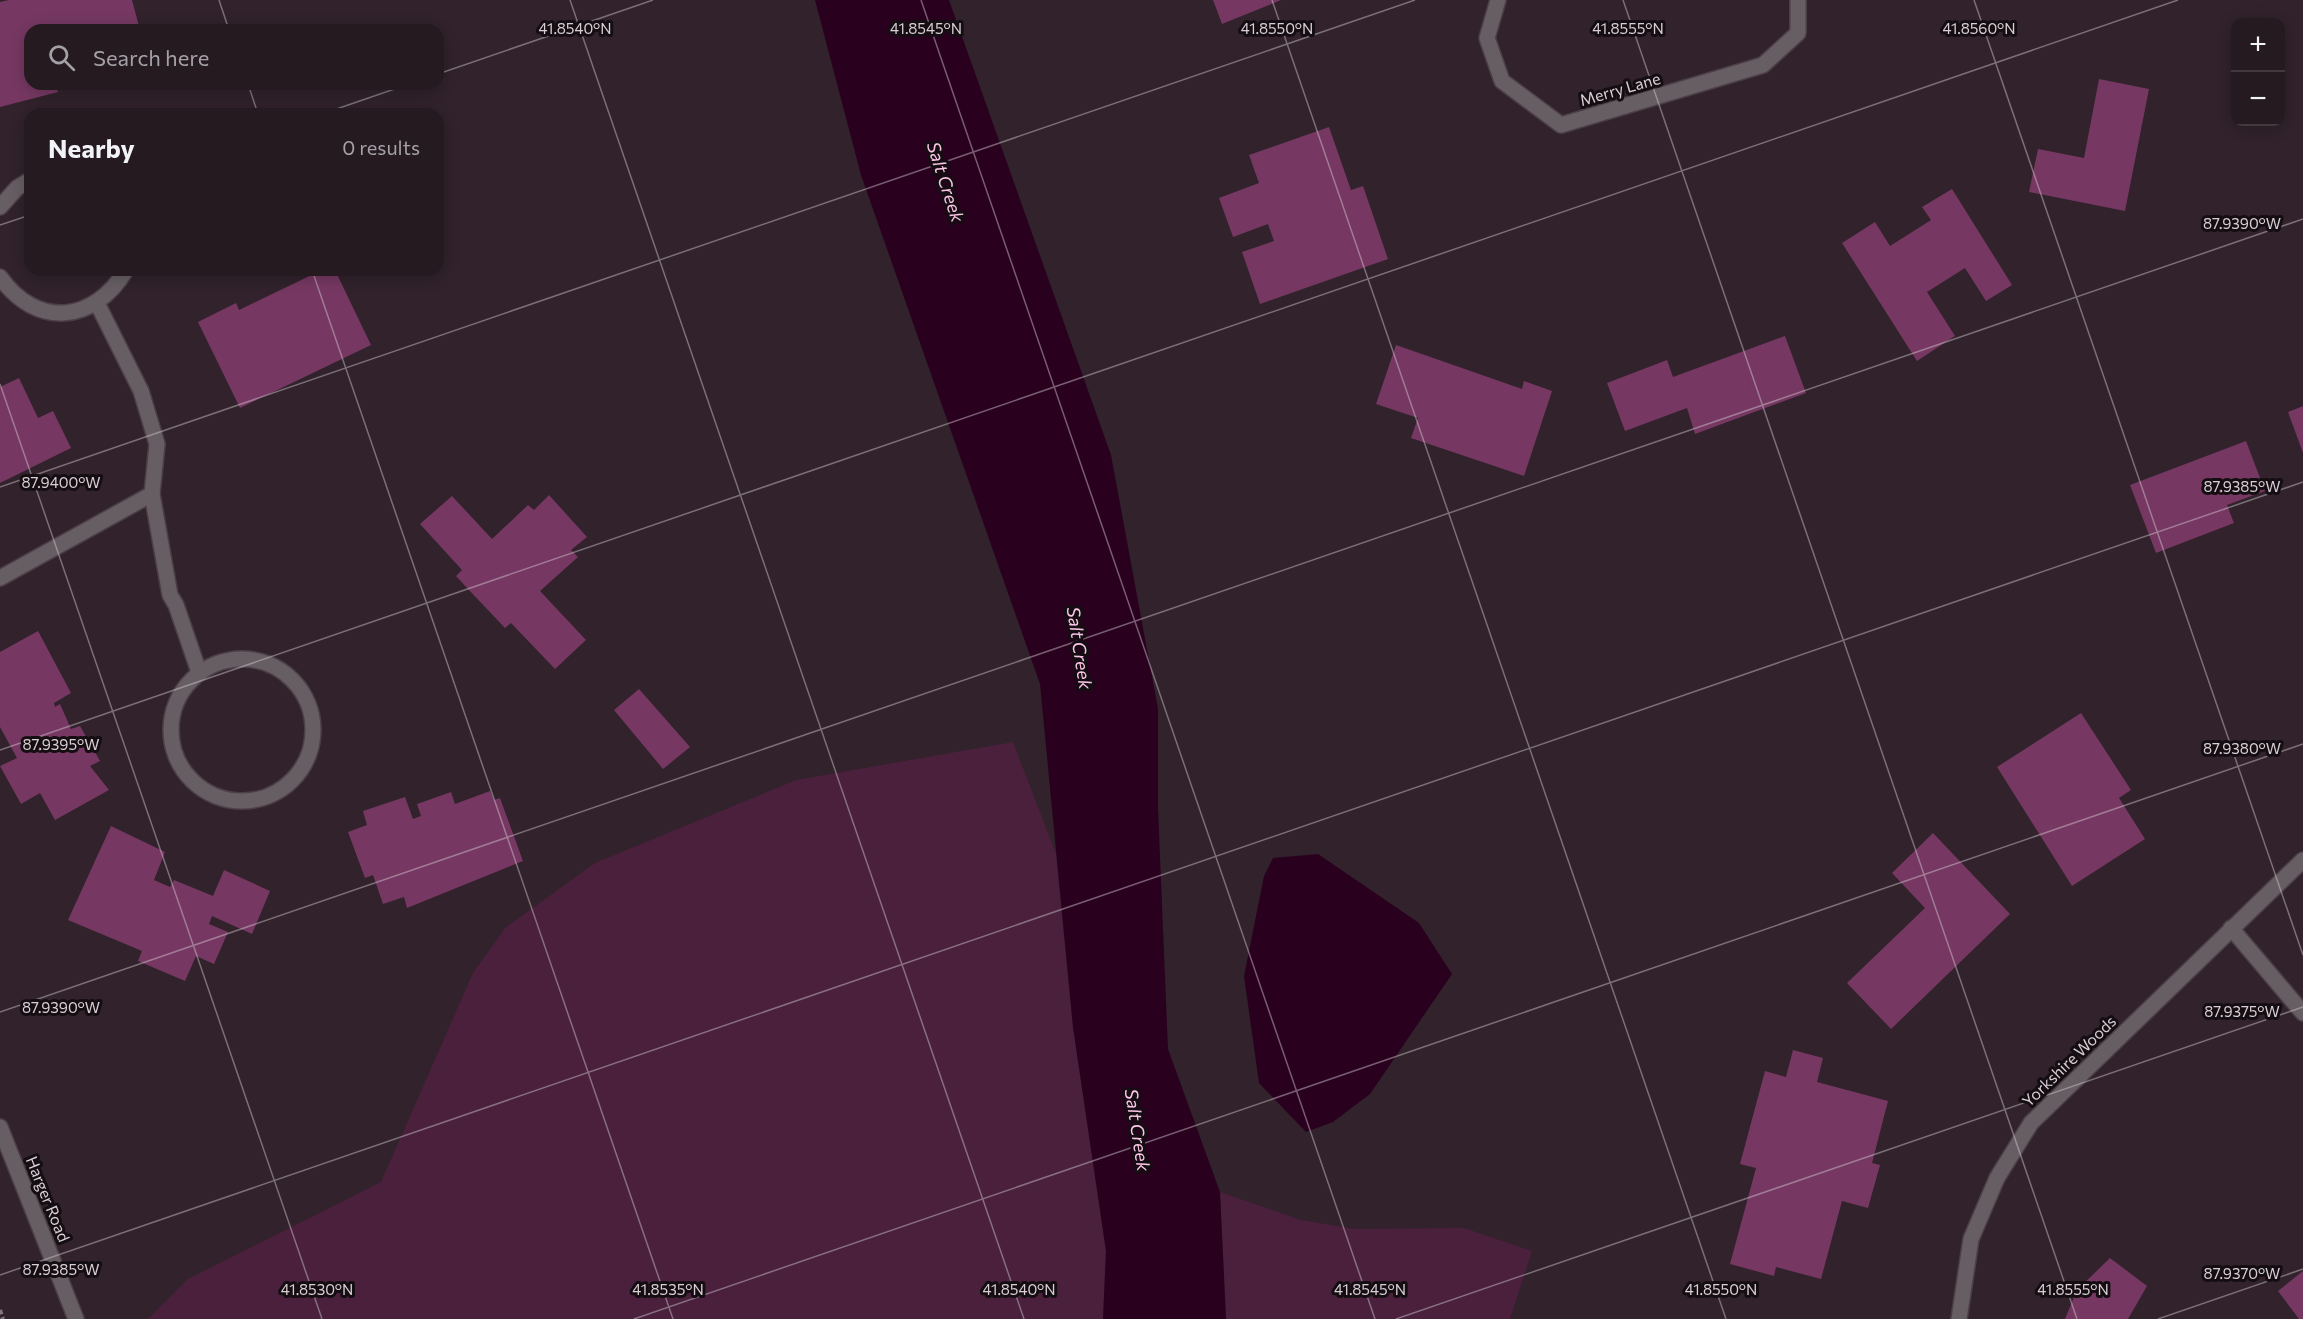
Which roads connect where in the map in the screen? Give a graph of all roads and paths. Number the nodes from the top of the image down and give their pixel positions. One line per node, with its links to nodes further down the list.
1 (1498, 0): 2 (street, Merry Lane)
2 (1798, 0)
3 (24, 184): 4 (street)
4 (0, 207)
5 (122, 276): 7 (street)
6 (0, 277): 7 (street)
7 (97, 303): 8 (street)
8 (152, 494): 9 (street); 10 (street)
9 (0, 578)
10 (199, 672): 10 (street)
11 (2303, 861): 12 (street, Yorkshire Woods)
12 (2231, 927): 13 (street); 18 (street, Yorkshire Woods)
13 (2303, 1013)
14 (0, 1126): 17 (street, Harger Road)
15 (0, 1310): 16 (path)
16 (3, 1319)
17 (76, 1319)
18 (1959, 1319)

